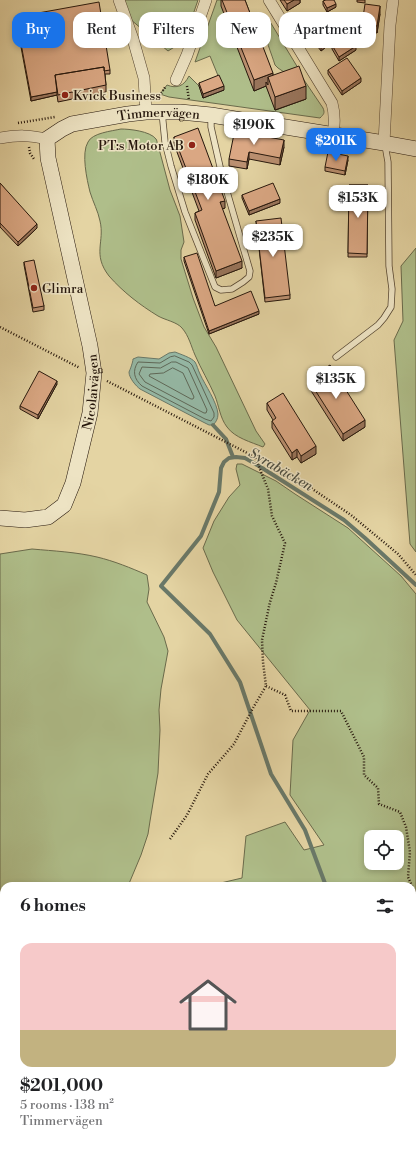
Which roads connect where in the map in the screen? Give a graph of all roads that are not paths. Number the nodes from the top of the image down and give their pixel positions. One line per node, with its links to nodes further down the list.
1 (119, 0): 7 (street)
2 (206, 0): 5 (street)
3 (269, 0): 9 (street)
4 (393, 0): 12 (street)
5 (176, 80)
6 (161, 106): 7 (street, Timmervägen); 8 (street, Timmervägen); 8 (lane)
7 (146, 112): 11 (street, Timmervägen)
8 (211, 115): 9 (street, Timmervägen)
9 (333, 135): 12 (street, Timmervägen)
10 (0, 138): 11 (street)
11 (47, 139): 15 (street, Nicolaivägen)
12 (384, 143): 13 (street, Timmervägen); 14 (lane)
13 (416, 149)
14 (336, 357)
15 (0, 518)

